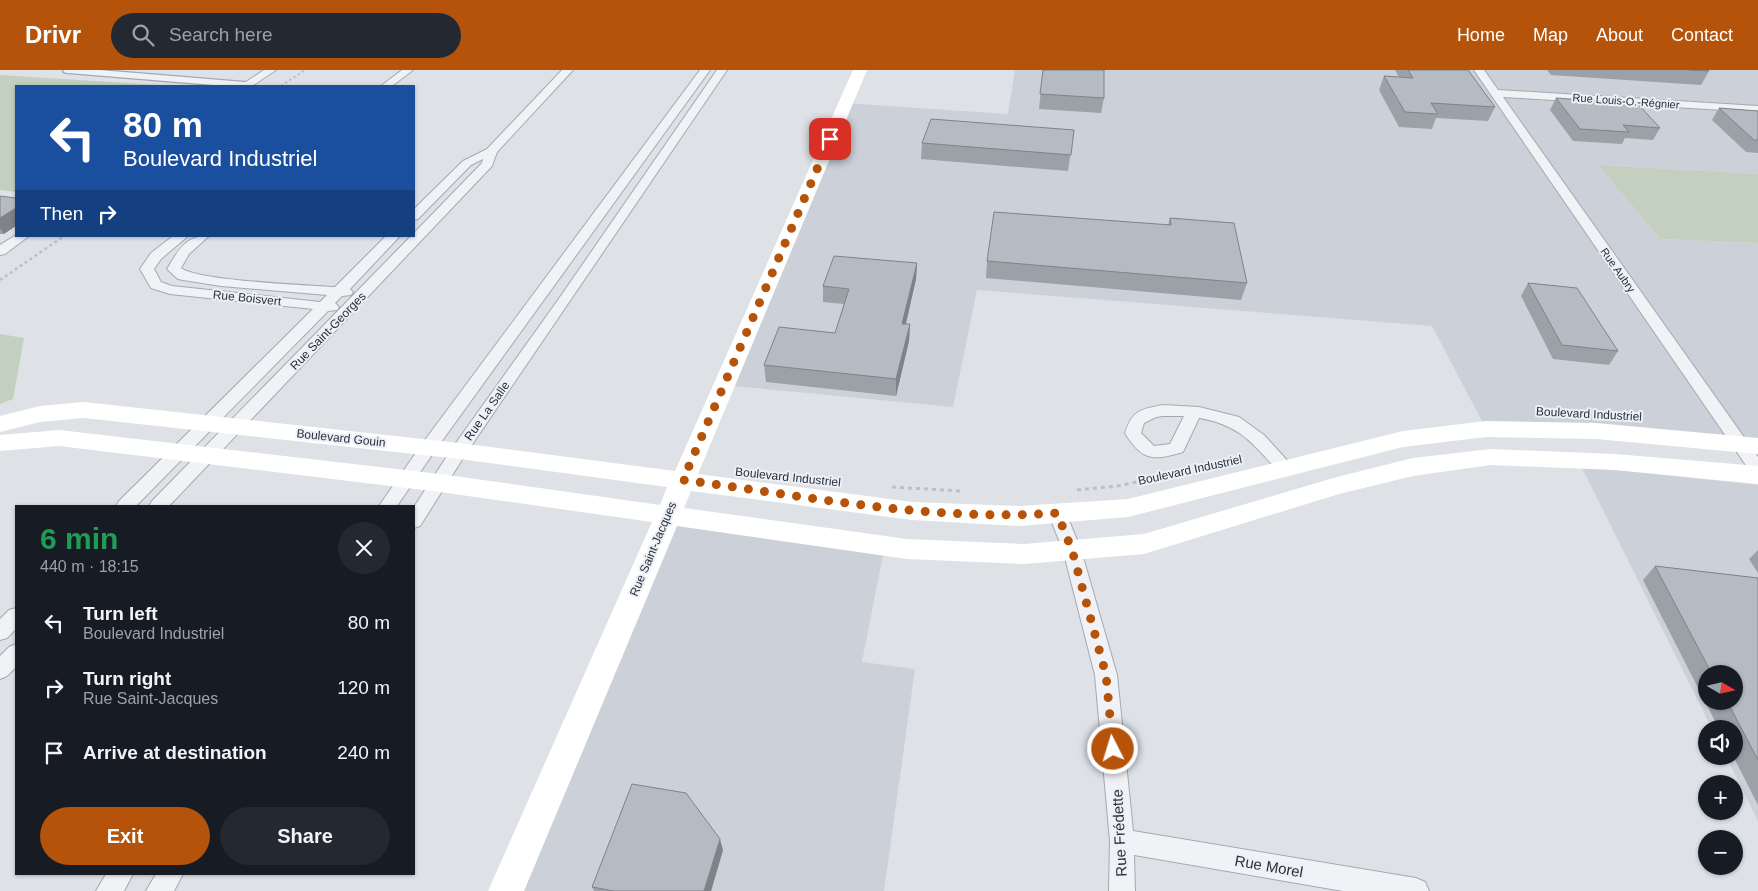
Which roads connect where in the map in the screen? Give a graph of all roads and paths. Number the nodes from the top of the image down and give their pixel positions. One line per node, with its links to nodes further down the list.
1 (66, 70): 7 (lane)
2 (270, 70): 10 (street)
3 (305, 70): 11 (path)
4 (408, 70): 12 (street)
5 (568, 70): 15 (street, Rue Saint-Georges)
6 (1479, 70): 13 (street, Rue Aubry)
7 (100, 71): 10 (lane)
8 (854, 74): 53 (street, Rue Saint-Jacques)
9 (710, 75): 16 (street, Rue La Salle); 17 (street, Rue La Salle)
10 (246, 85)
11 (282, 85)
12 (387, 85)
13 (1495, 93): 14 (street, Rue Louis-O.-Régnier); 41 (street, Rue Aubry)
14 (1758, 109)
15 (491, 151): 18 (street, Rue Saint-Georges); 29 (street, Rue Saint-Georges)
16 (629, 172): 17 (street); 30 (street, Rue La Salle)
17 (652, 174): 31 (street, Rue La Salle)
18 (415, 215)
19 (22, 237): 24 (street)
20 (63, 237): 27 (path)
21 (181, 237): 26 (street)
22 (202, 237): 25 (street)
23 (393, 237): 28 (street, Rue Saint-Georges)
24 (0, 252)
25 (174, 269): 26 (street); 28 (street, Rue Boisvert)
26 (151, 277): 32 (street, Rue Boisvert)
27 (0, 280)
28 (338, 291): 29 (street, Rue Boisvert); 32 (street, Rue Saint-Georges)
29 (364, 294): 33 (street, Rue Saint-Georges)
30 (536, 300): 31 (street); 42 (street, Rue La Salle)
31 (563, 303): 43 (street, Rue La Salle)
32 (323, 306): 33 (street, Rue Boisvert); 36 (street, Rue Saint-Georges)
33 (349, 309): 37 (street, Rue Saint-Georges)
34 (1194, 412): 48 (street)
35 (0, 424): 36 (street, Boulevard Gouin)
36 (207, 424): 37 (street, Boulevard Gouin); 44 (street, Rue Saint-Georges)
37 (235, 427): 42 (street, Boulevard Gouin); 45 (street, Rue Saint-Georges)
38 (1462, 433): 39 (street, Boulevard Industriel); 46 (street); 48 (street, Boulevard Industriel)
39 (1625, 433): 41 (street, Boulevard Industriel); 47 (street)
40 (0, 443): 44 (street)
41 (1749, 445): 50 (street, Rue Aubry)
42 (428, 448): 43 (street, Boulevard Gouin); 52 (street, Rue La Salle)
43 (459, 451): 53 (street, Boulevard Gouin); 54 (street, Rue La Salle)
44 (178, 452): 45 (street); 58 (street, Rue Saint-Georges)
45 (207, 456): 52 (street); 59 (street, Rue Saint-Georges)
46 (1484, 458): 47 (street); 64 (street)
47 (1646, 464): 51 (street)
48 (1285, 468): 61 (street, Boulevard Industriel)
49 (1193, 470): 56 (path, Boulevard Industriel)
50 (1758, 470)
51 (1758, 476)
52 (407, 479): 54 (street); 60 (street, Rue La Salle)
53 (683, 480): 61 (street, Boulevard Industriel); 62 (street, Rue Saint-Jacques)
54 (440, 483): 62 (street); 63 (street, Rue La Salle)
55 (884, 486): 57 (path)
56 (1072, 490)
57 (970, 492)
58 (126, 505)
59 (159, 505)
60 (389, 505)
61 (1057, 513): 64 (street, Rue Frédette)
62 (668, 515): 64 (street); 74 (street, Rue Saint-Jacques)
63 (415, 520)
64 (1072, 550): 69 (street, Rue Frédette)
65 (15, 617): 66 (street)
66 (0, 632)
67 (15, 654): 68 (street)
68 (0, 670)
69 (1122, 841): 75 (street, Rue Frédette); 76 (street, Rue Morel)
70 (120, 875): 72 (street)
71 (170, 875): 73 (street)
72 (108, 891)
73 (159, 891)
74 (506, 891)
75 (1122, 891)
76 (1416, 891)

